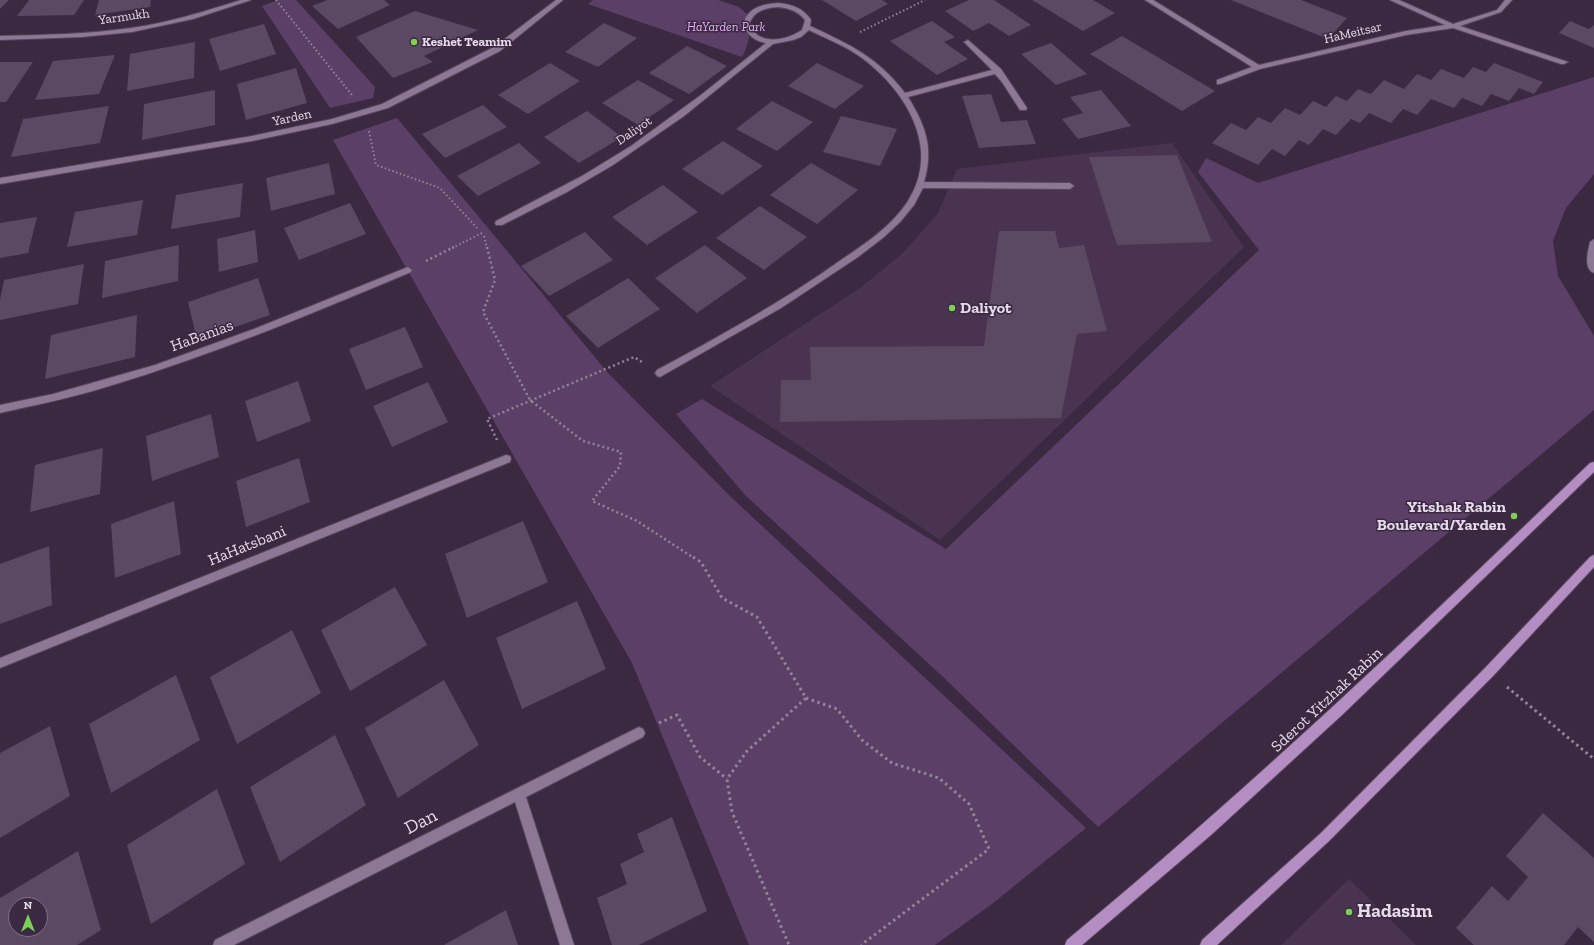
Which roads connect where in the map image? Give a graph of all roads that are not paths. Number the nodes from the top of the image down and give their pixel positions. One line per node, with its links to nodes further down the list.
1 (248, 0): 10 (street, Yarmukh)
2 (560, 0): 19 (street, Yarden)
3 (763, 0): 7 (street)
4 (1148, 0): 14 (street)
5 (1393, 0): 8 (street, HaMeitsar)
6 (1509, 0): 8 (street, HaMeitsar)
7 (769, 6): 9 (street); 11 (street)
8 (1453, 26): 13 (street, HaMeitsar); 14 (street, HaMeitsar)
9 (807, 27): 11 (street); 17 (street)
10 (0, 38)
11 (771, 42): 22 (street, Daliyot)
12 (968, 42): 15 (street)
13 (1564, 62)
14 (1258, 67): 16 (street, HaMeitsar)
15 (998, 71): 17 (street); 18 (street)
16 (1220, 82)
17 (903, 96): 20 (street)
18 (1023, 108)
19 (0, 182)
20 (919, 185): 21 (street); 26 (street)
21 (1070, 186)
22 (499, 223)
23 (1593, 245): 25 (street)
24 (408, 270): 27 (street, HaBanias)
25 (1594, 270)
26 (660, 372)
27 (0, 409)
28 (506, 459): 31 (street, HaHatsbani)
29 (1594, 466): 36 (main road, Sderot Yitzhak Rabin)
30 (1594, 560): 37 (main road)
31 (0, 663)
32 (639, 733): 33 (street, Dan)
33 (519, 794): 34 (street, Dan); 35 (street)
34 (220, 945)
35 (567, 945)
36 (1072, 945)
37 (1207, 945)

